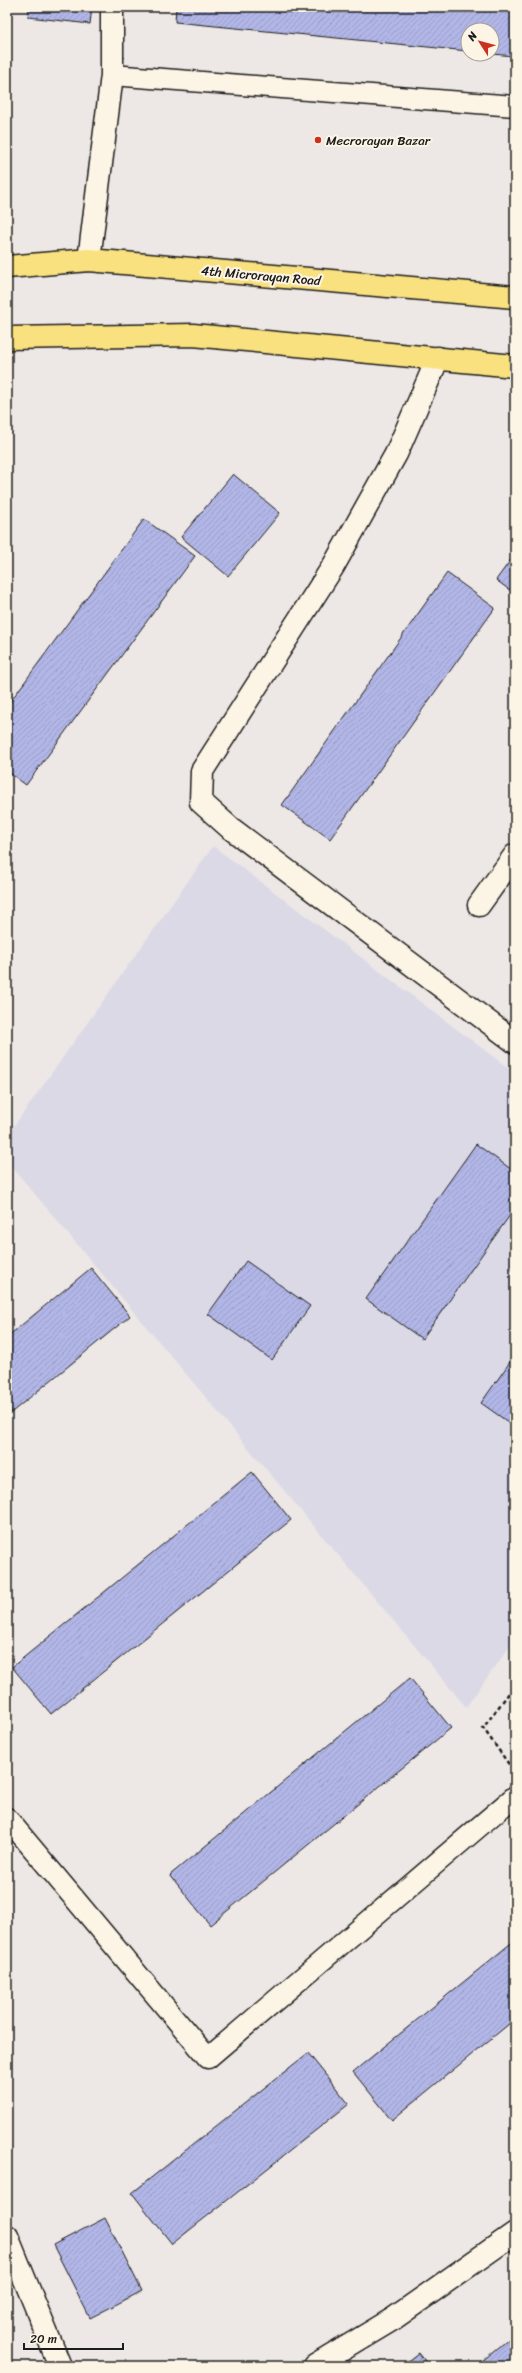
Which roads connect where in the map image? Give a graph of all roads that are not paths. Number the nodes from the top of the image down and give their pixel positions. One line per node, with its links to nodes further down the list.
1 (112, 7): 2 (street)
2 (112, 74): 3 (lane); 4 (street)
3 (515, 106)
4 (89, 260): 5 (main road, 4th Microrayan Road); 6 (main road, 4th Microrayan Road)
5 (7, 267)
6 (515, 297)
7 (7, 338): 8 (main road)
8 (438, 358): 9 (main road); 12 (street)
9 (515, 366)
10 (515, 855): 11 (street)
11 (479, 904)
12 (515, 1042)
13 (515, 1796): 14 (lane)
14 (7, 1818)
15 (515, 2233): 18 (street)
16 (7, 2236): 17 (street)
17 (60, 2366)
18 (315, 2366)

